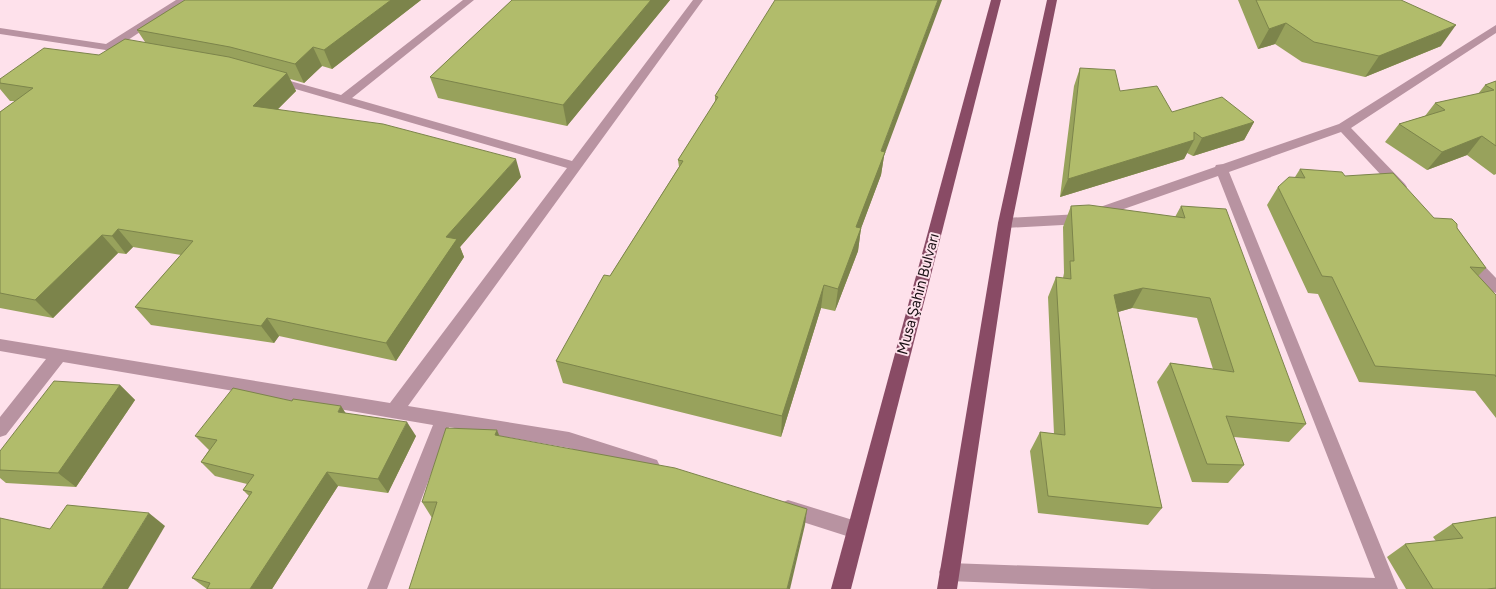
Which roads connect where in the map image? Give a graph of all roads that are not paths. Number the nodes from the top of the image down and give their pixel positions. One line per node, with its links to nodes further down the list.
1 (183, 0): 8 (street)
2 (469, 0): 11 (street)
3 (698, 0): 13 (street)
4 (996, 0): 26 (main road, Musa Şahin Bulvarı)
5 (1052, 0): 16 (main road)
6 (1496, 28): 12 (street)
7 (3, 34): 8 (street)
8 (109, 47): 9 (street)
9 (146, 53)
10 (259, 75): 11 (street)
11 (344, 99): 13 (street)
12 (1343, 126): 14 (street); 15 (street)
13 (575, 166): 21 (street)
14 (1222, 168): 16 (street); 27 (street)
15 (1409, 196)
16 (1006, 223): 27 (main road)
17 (1456, 245): 18 (street)
18 (1496, 287)
19 (0, 345): 20 (street)
20 (59, 355): 21 (street); 23 (street)
21 (395, 410): 22 (street)
22 (444, 418): 24 (street); 28 (street)
23 (0, 430)
24 (671, 472)
25 (772, 504): 26 (street)
26 (856, 530): 29 (main road, Musa Şahin Bulvarı)
27 (948, 580)
28 (377, 589)
29 (841, 589)

